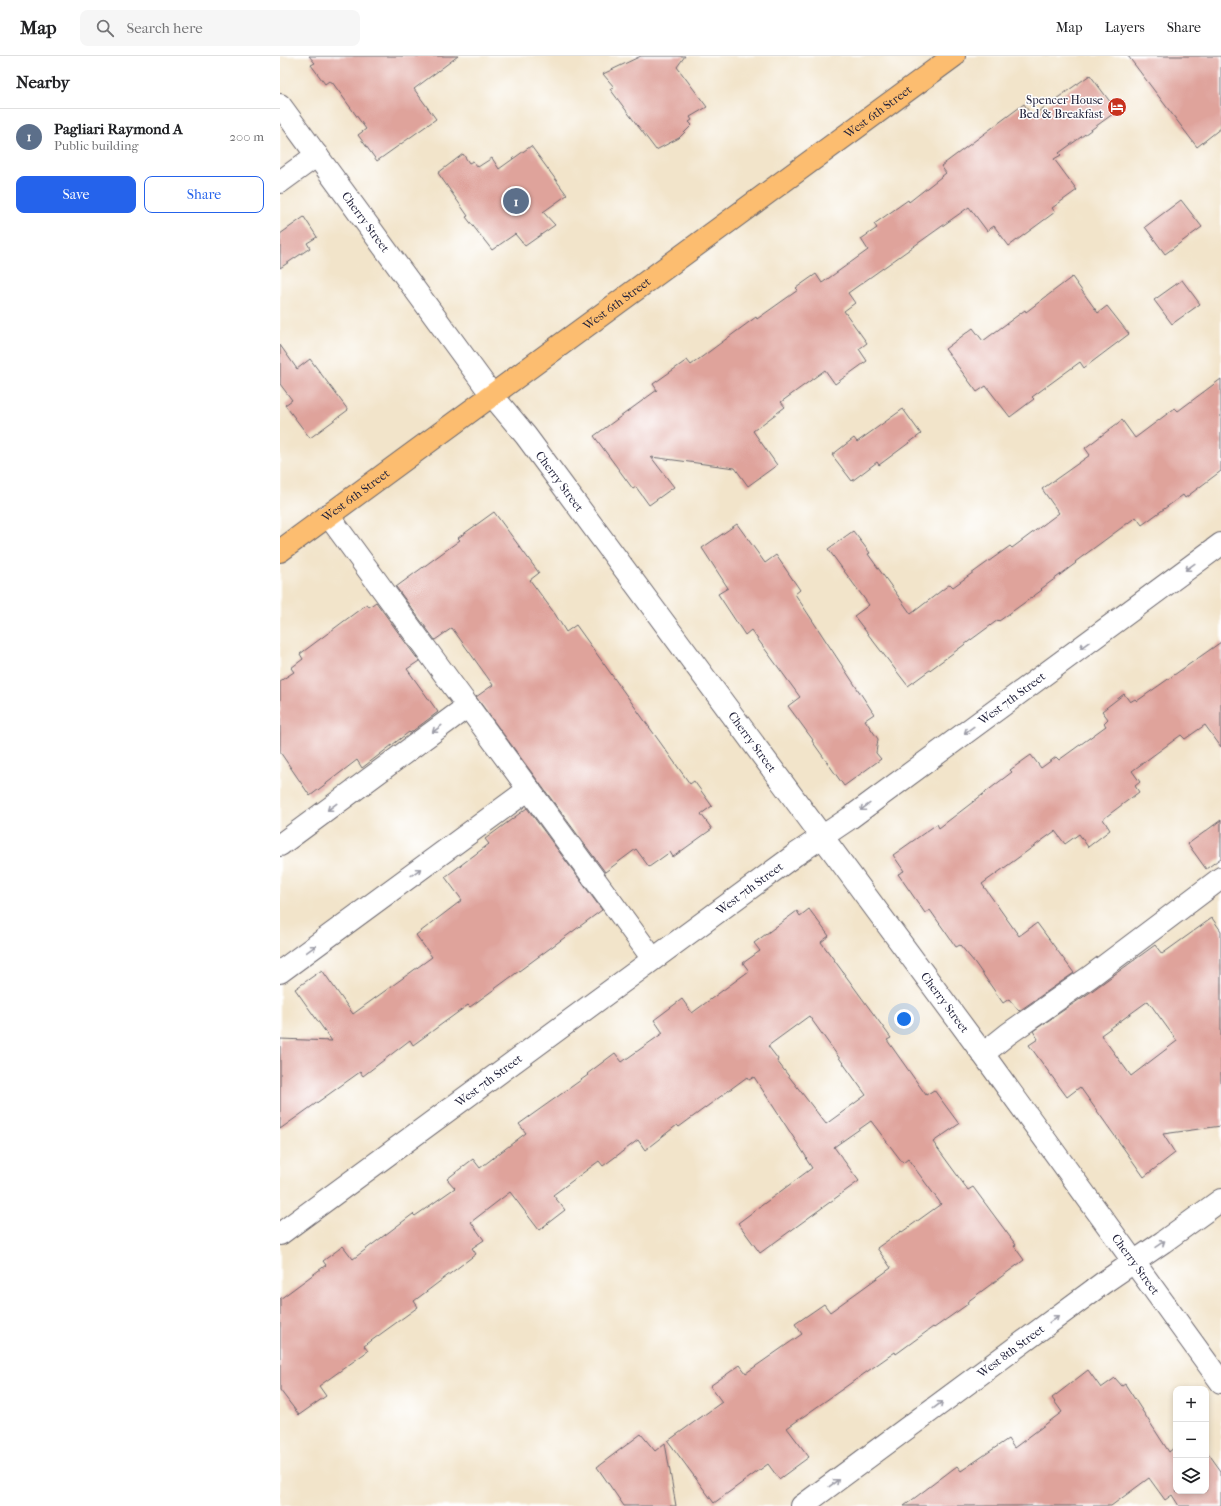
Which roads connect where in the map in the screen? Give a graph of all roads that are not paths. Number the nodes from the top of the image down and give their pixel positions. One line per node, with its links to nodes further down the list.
1 (954, 56): 5 (main road, West 6th Street)
2 (280, 105): 3 (street, Cherry Street)
3 (317, 155): 4 (street); 5 (street, Cherry Street)
4 (280, 182)
5 (492, 395): 6 (main road, West 6th Street); 11 (street, Cherry Street)
6 (328, 515): 8 (main road, West 6th Street); 9 (street)
7 (1221, 544): 11 (street, West 7th Street, one-way to 11)
8 (280, 551)
9 (468, 706): 10 (street); 12 (street, one-way to 12)
10 (529, 789): 14 (street); 15 (street, one-way to 10)
11 (822, 837): 14 (street, West 7th Street); 16 (street, Cherry Street)
12 (280, 845)
13 (1221, 878): 16 (street)
14 (653, 959): 18 (street, West 7th Street)
15 (280, 972)
16 (983, 1054): 19 (street, Cherry Street)
17 (1221, 1200): 19 (street, West 8th Street, one-way to 17)
18 (280, 1234)
19 (1134, 1262): 20 (street, Cherry Street); 21 (street, West 8th Street, one-way to 19)
20 (1221, 1382)
21 (802, 1506)

